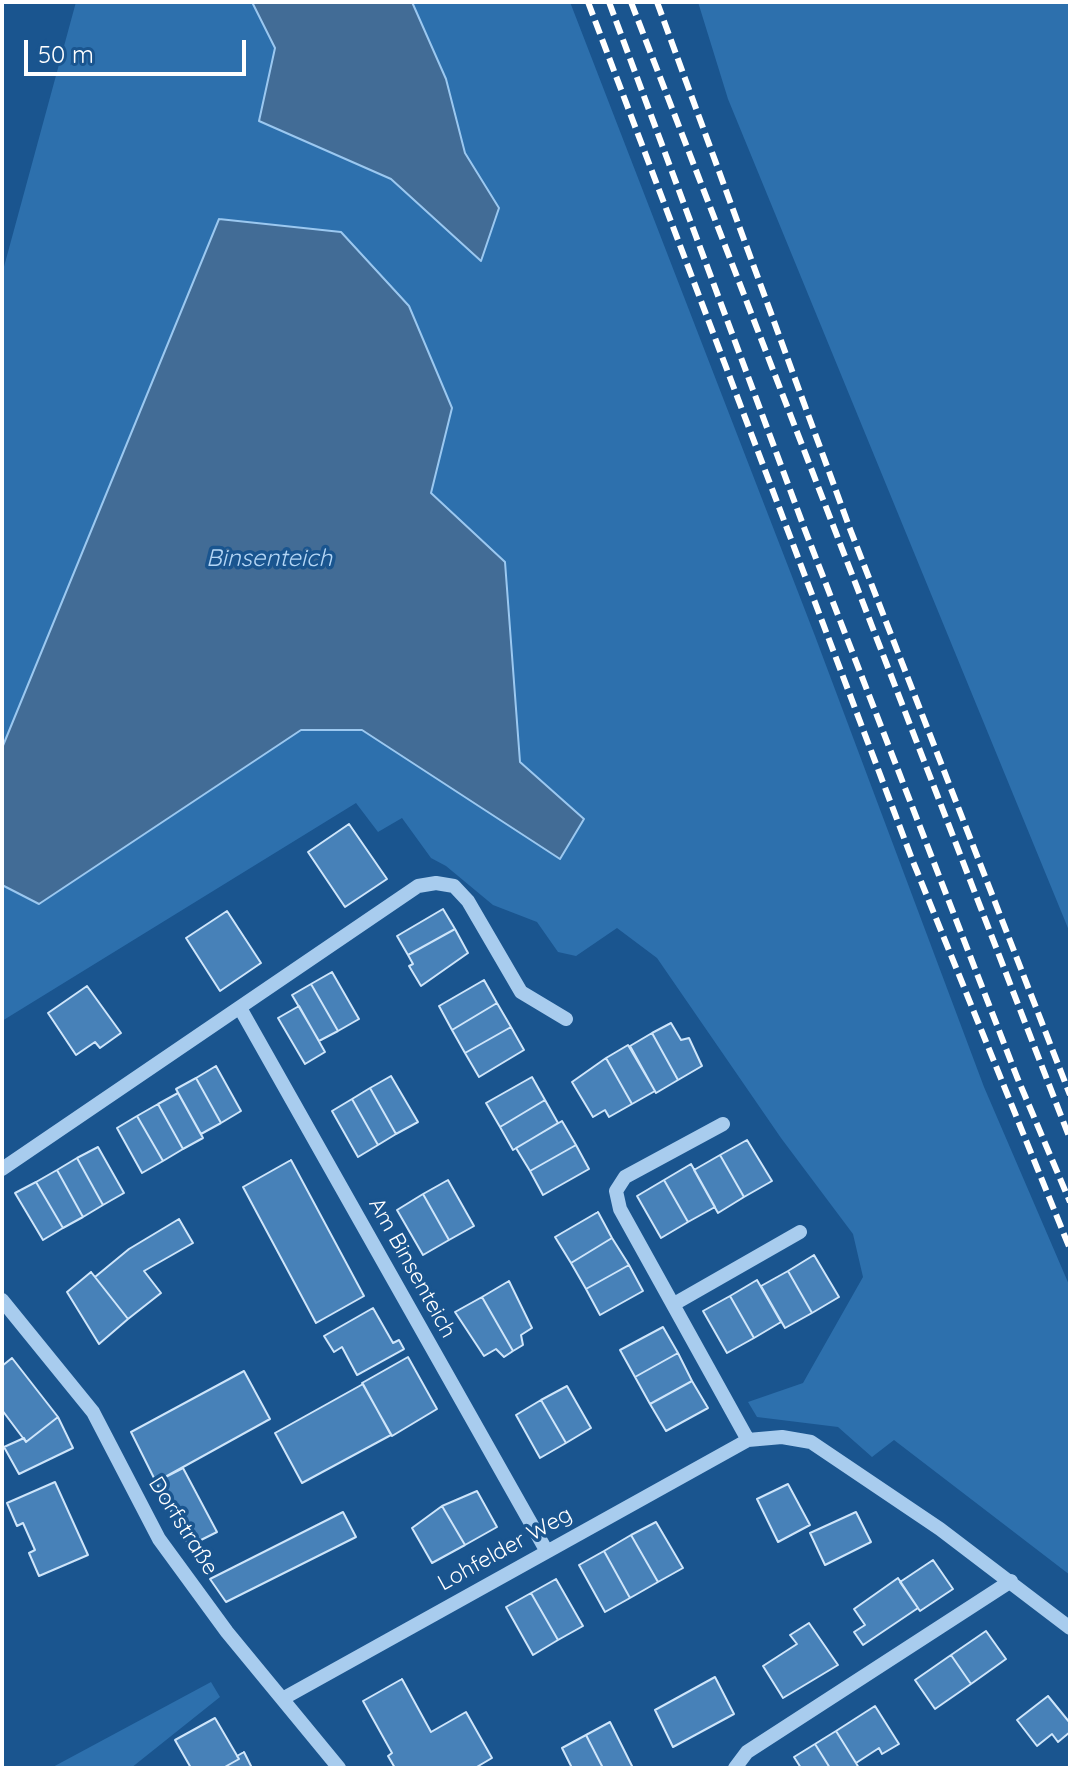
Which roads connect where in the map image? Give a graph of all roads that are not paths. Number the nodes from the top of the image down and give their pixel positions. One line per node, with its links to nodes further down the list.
1 (240, 1008): 2 (street); 4 (street); 9 (street, Am Binsenteich)
2 (566, 1019)
3 (723, 1124): 7 (street)
4 (2, 1169)
5 (800, 1232): 7 (street)
6 (2, 1300): 12 (street, Dorfstraße)
7 (674, 1304): 8 (street)
8 (748, 1440): 9 (street, Lohfelder Weg); 10 (street, Lohfelder Weg)
9 (546, 1550): 12 (street, Lohfelder Weg)
10 (1011, 1581): 11 (street, Lohfelder Weg); 14 (street)
11 (1070, 1628)
12 (284, 1698): 13 (street, Dorfstraße)
13 (339, 1768)
14 (735, 1768)

